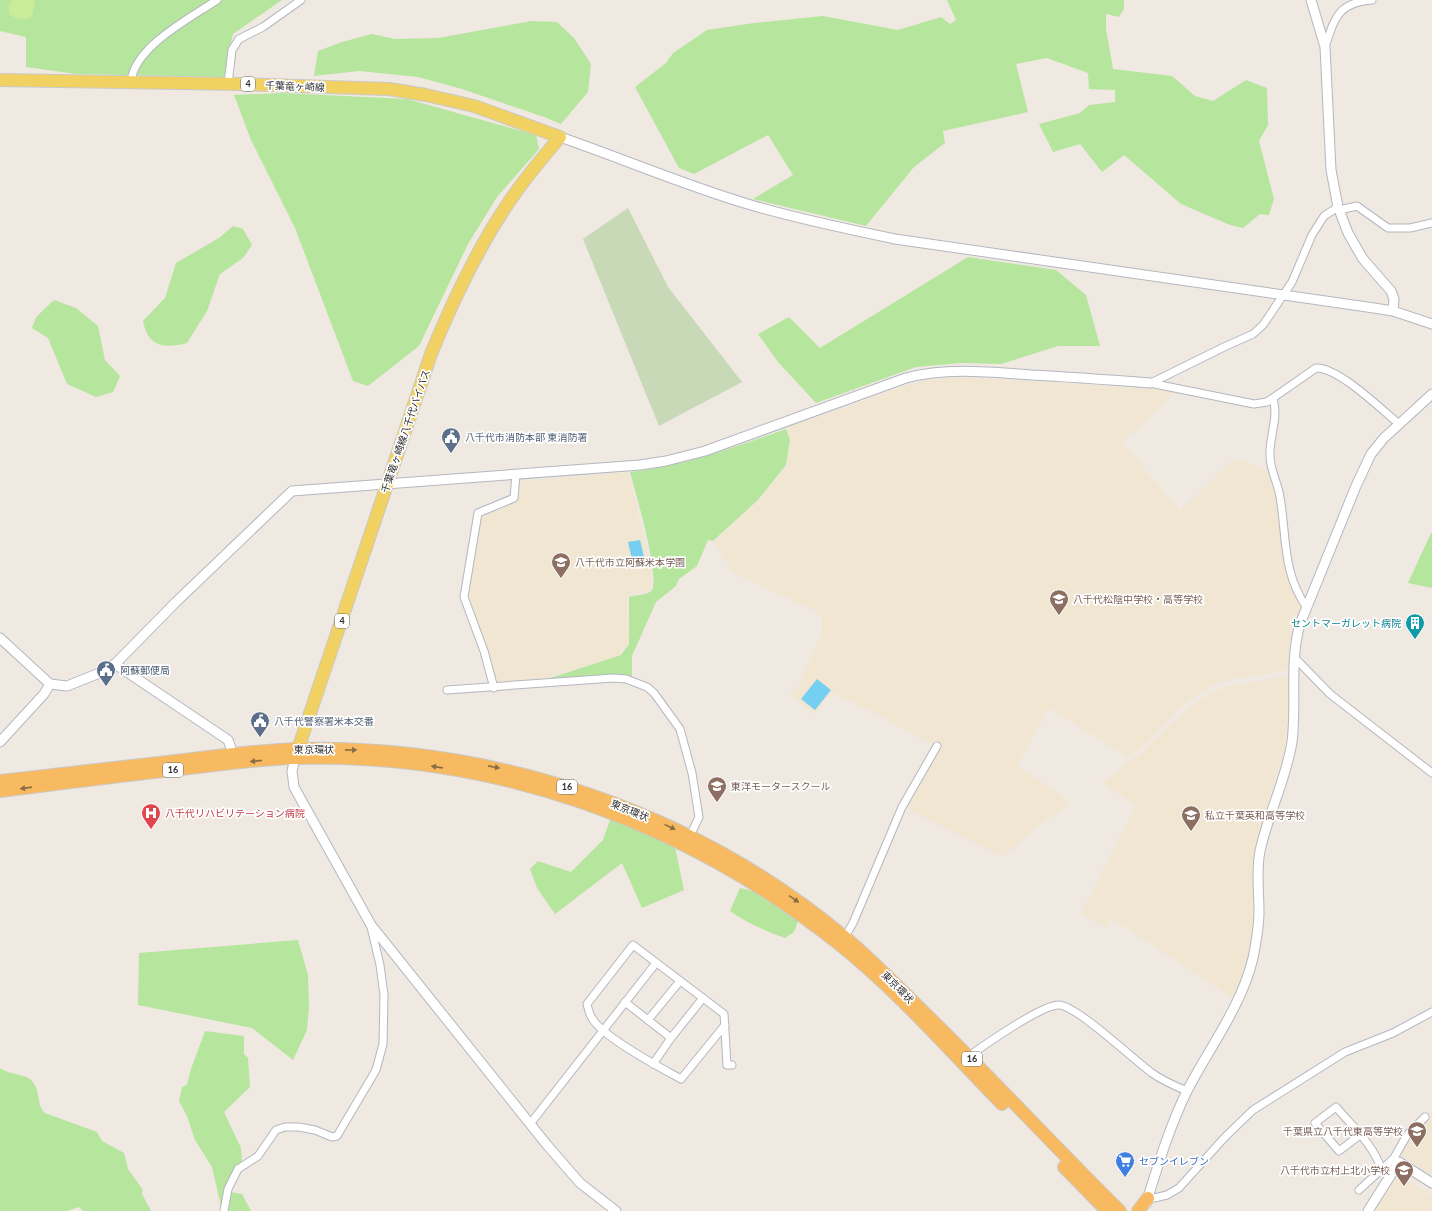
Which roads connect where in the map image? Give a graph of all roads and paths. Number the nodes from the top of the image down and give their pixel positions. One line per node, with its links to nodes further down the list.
1 (218, 0): 7 (street)
2 (301, 0): 8 (street)
3 (1311, 0): 5 (street)
4 (1372, 0): 5 (street)
5 (1325, 47): 10 (street)
6 (0, 80): 7 (main road, 千葉竜ヶ崎線 / 4)
7 (131, 82): 8 (main road, 千葉竜ヶ崎線 / 4)
8 (228, 84): 9 (main road, 千葉竜ヶ崎線 / 4)
9 (560, 136): 12 (street); 20 (main road, 千葉竜ヶ崎線八千代バイパス / 4)
10 (1338, 208): 11 (street); 12 (street); 13 (street)
11 (1432, 223)
12 (1284, 296): 13 (street); 15 (street)
13 (1393, 311): 14 (street)
14 (1432, 324)
15 (1150, 383): 17 (street); 19 (street)
16 (1432, 394): 18 (street)
17 (1272, 399): 18 (street); 21 (street)
18 (1399, 424): 21 (street)
19 (516, 474): 20 (street); 26 (street)
20 (386, 484): 24 (street); 30 (main road, 千葉竜ヶ崎線八千代バイパス / 4)
21 (1307, 608): 23 (street)
22 (0, 638): 25 (street)
23 (1294, 657): 32 (street); 50 (street)
24 (115, 664): 25 (street); 31 (street)
25 (50, 684): 28 (street)
26 (494, 688): 27 (street); 35 (street)
27 (447, 690)
28 (0, 742)
29 (937, 746): 37 (street)
30 (296, 753): 31 (highway, 東京環状 / 16); 34 (highway, 東京環状 / 16, one-way to 34); 35 (highway, 東京環状 / 16, one-way to 35); 36 (street); 37 (highway, 東京環状 / 16, one-way to 30)
31 (233, 754): 33 (highway, 東京環状 / 16)
32 (1432, 773)
33 (0, 782)
34 (0, 791)
35 (690, 836): 37 (highway, 東京環状 / 16, one-way to 37)
36 (371, 925): 52 (street); 59 (street)
37 (842, 941): 47 (highway, 東京環状 / 16)
38 (656, 963): 39 (street); 41 (street); 45 (street)
39 (680, 981): 40 (street); 43 (street)
40 (703, 998): 44 (street); 46 (street)
41 (625, 1002): 43 (street); 45 (street)
42 (1432, 1012): 58 (street)
43 (648, 1020): 46 (street)
44 (725, 1025): 48 (street); 49 (street)
45 (604, 1031): 48 (street); 52 (street)
46 (671, 1038): 48 (street)
47 (965, 1059): 50 (street); 61 (highway, 東京環状 / 16); 62 (highway, 東京環状 / 16)
48 (653, 1064)
49 (732, 1065)
50 (1187, 1091): 58 (street)
51 (1424, 1117): 54 (street)
52 (530, 1124): 60 (street)
53 (1360, 1135): 53 (street); 55 (street)
54 (1396, 1160): 55 (street); 56 (street); 65 (street)
55 (1381, 1169): 57 (street)
56 (1432, 1183)
57 (1359, 1190)
58 (1149, 1197): 63 (highway); 64 (street)
59 (224, 1211)
60 (616, 1211)
61 (1107, 1211)
62 (1120, 1211)
63 (1138, 1211)
64 (1144, 1211)
65 (1368, 1211)

